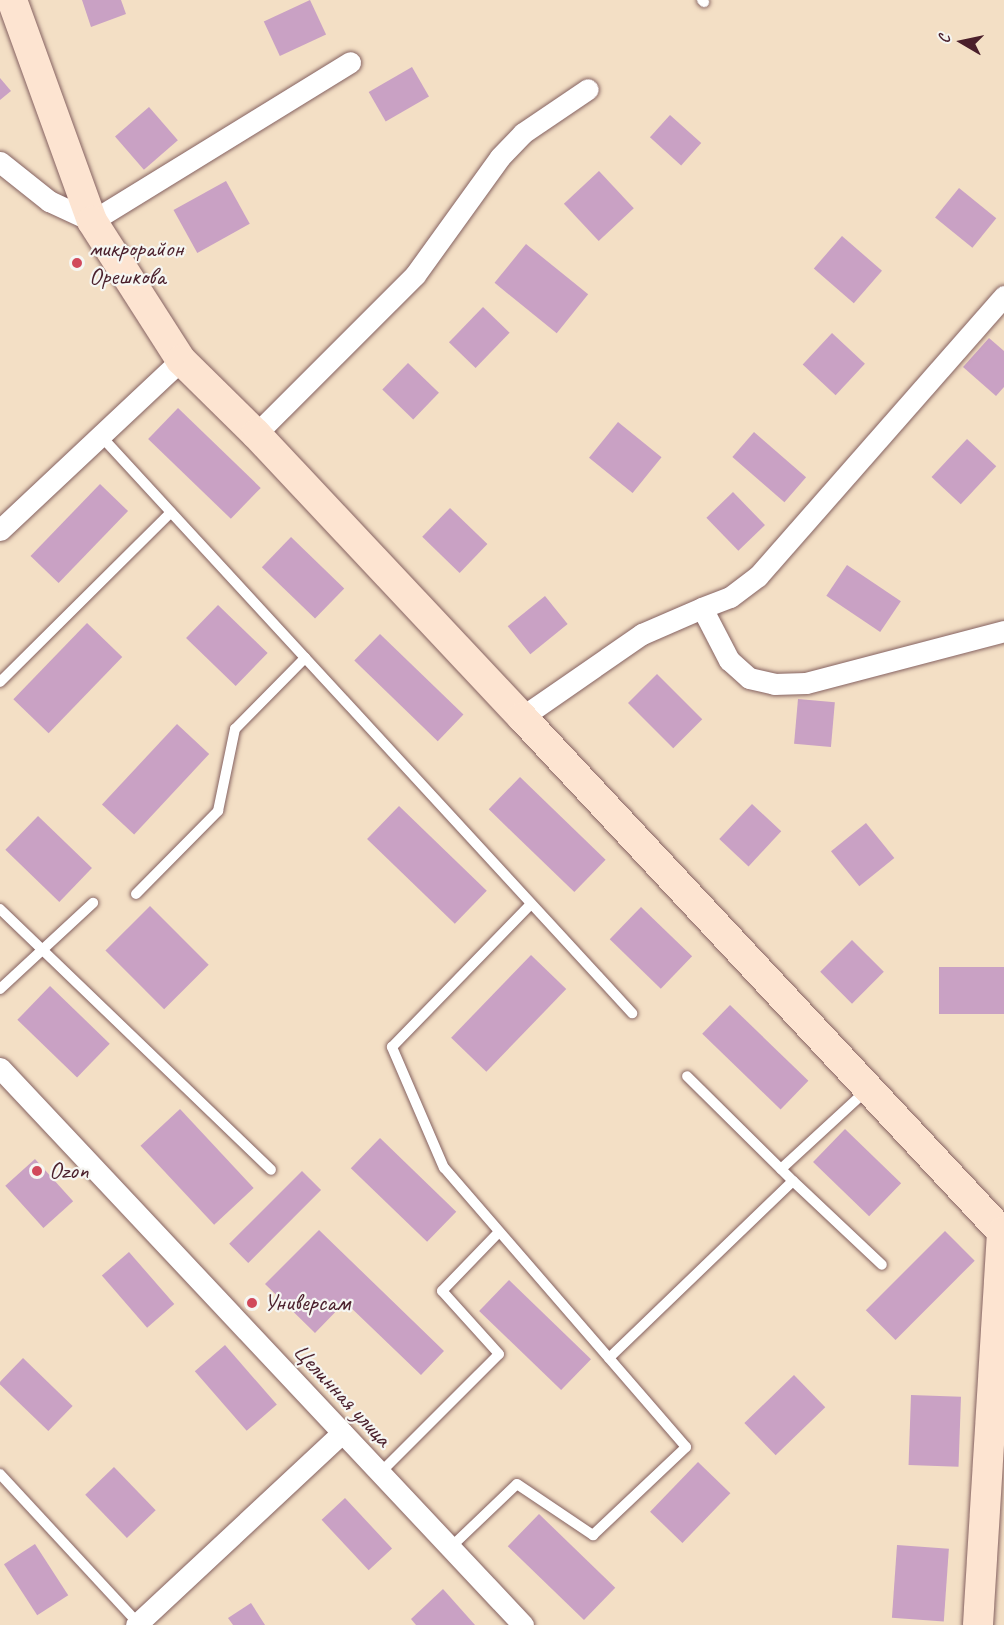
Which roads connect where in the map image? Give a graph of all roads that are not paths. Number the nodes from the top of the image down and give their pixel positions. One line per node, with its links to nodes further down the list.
1 (12, 0): 5 (street)
2 (350, 62): 5 (street)
3 (588, 89): 8 (street)
4 (0, 162): 5 (street)
5 (92, 221): 7 (street)
6 (1004, 296): 12 (street)
7 (181, 360): 8 (street); 9 (street)
8 (256, 434): 16 (street)
9 (100, 435): 10 (lane); 11 (street)
10 (171, 512): 14 (lane); 15 (lane)
11 (2, 523)
12 (702, 608): 13 (street); 16 (street)
13 (1004, 631)
14 (305, 658): 17 (lane); 19 (lane)
15 (0, 682)
16 (522, 717): 26 (street)
17 (136, 894)
18 (93, 903): 21 (lane)
19 (531, 904): 23 (lane); 30 (lane)
20 (0, 909): 21 (lane)
21 (42, 950): 22 (lane); 28 (lane)
22 (0, 989)
23 (632, 1013)
24 (0, 1068): 33 (street, Целинная улица)
25 (687, 1076): 27 (lane)
26 (868, 1088): 27 (lane); 34 (street)
27 (781, 1169): 29 (lane)
28 (271, 1170)
29 (794, 1181): 31 (lane); 32 (lane)
30 (499, 1232): 32 (lane); 35 (lane)
31 (882, 1265)
32 (609, 1358): 37 (lane)
33 (342, 1433): 35 (street, Целинная улица); 38 (street)
34 (996, 1450): 40 (street)
35 (380, 1473): 37 (street, Целинная улица)
36 (0, 1474): 38 (lane)
37 (450, 1547): 39 (street, Целинная улица)
38 (138, 1624)
39 (523, 1625)
40 (978, 1625)

